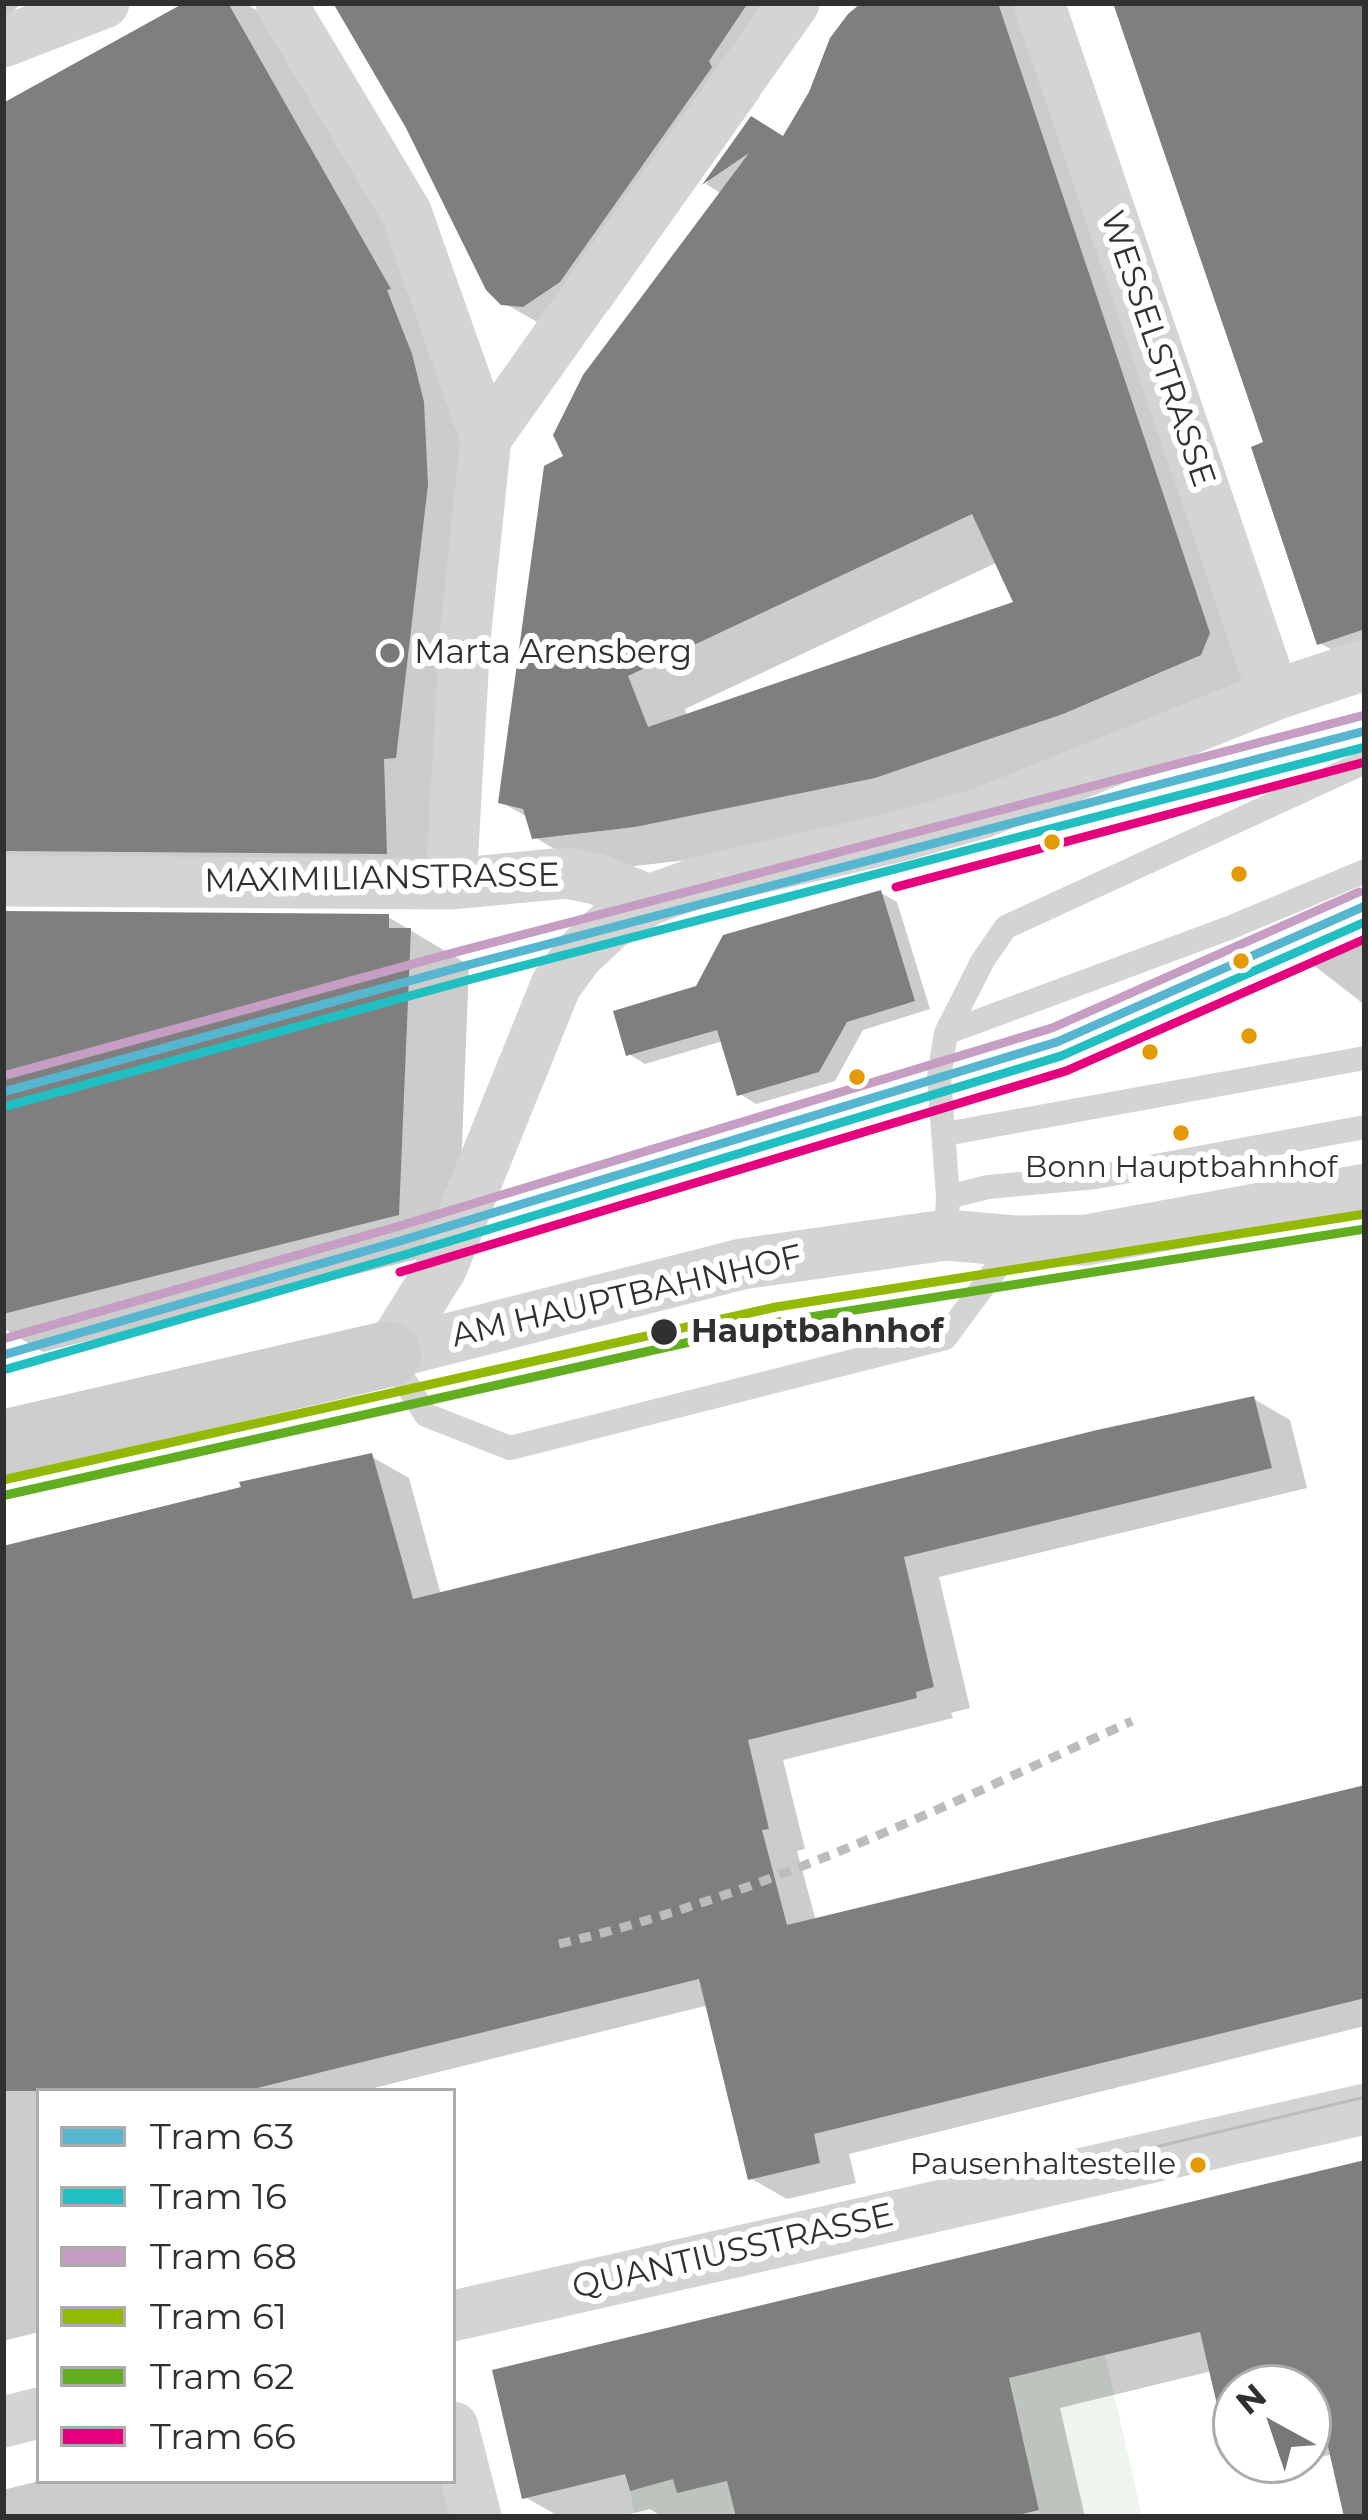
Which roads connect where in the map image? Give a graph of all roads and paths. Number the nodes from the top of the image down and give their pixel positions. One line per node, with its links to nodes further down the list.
1 (104, 3): 5 (street)
2 (281, 3): 6 (street)
3 (794, 3): 6 (street)
4 (1039, 3): 8 (street, WESSELSTRASSE)
5 (3, 42)
6 (486, 438): 12 (street)
7 (1365, 664): 8 (street)
8 (1274, 695): 13 (street)
9 (1365, 762): 14 (lane)
10 (1365, 872): 14 (lane)
11 (3, 880): 12 (street, MAXIMILIANSTRASSE)
12 (451, 884): 13 (street, MAXIMILIANSTRASSE)
13 (649, 900): 21 (street, AM HAUPTBAHNHOF)
14 (946, 1034): 17 (lane)
15 (1365, 1058): 17 (lane)
16 (1365, 1127): 19 (lane)
17 (945, 1134): 19 (lane)
18 (1365, 1189): 20 (street, AM HAUPTBAHNHOF)
19 (947, 1216): 20 (street, AM HAUPTBAHNHOF); 21 (street, AM HAUPTBAHNHOF)
20 (1016, 1241): 21 (lane)
21 (388, 1354): 22 (street, AM HAUPTBAHNHOF)
22 (3, 1443)
23 (1365, 2109): 24 (street, QUANTIUSSTRASSE)
24 (456, 2315)
25 (36, 2414): 26 (street)
26 (3, 2422)
27 (456, 2439): 28 (street)
28 (476, 2517)

